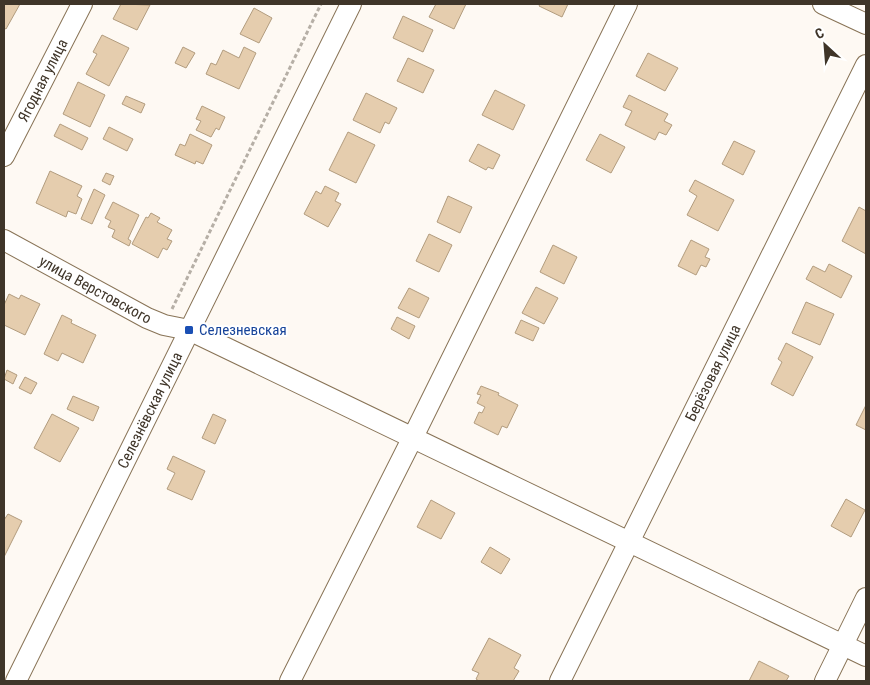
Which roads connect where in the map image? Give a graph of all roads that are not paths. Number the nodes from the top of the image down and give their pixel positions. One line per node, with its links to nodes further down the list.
1 (82, 4): 7 (street, Ягодная улица)
2 (351, 4): 9 (street, Селезнёвская улица)
3 (627, 4): 10 (street)
4 (823, 4): 5 (street)
5 (866, 24)
6 (866, 65): 11 (street, Берёзовая улица)
7 (4, 156)
8 (4, 240): 9 (street, улица Верстовского)
9 (189, 330): 10 (street, улица Верстовского); 15 (street, Селезнёвская улица)
10 (413, 437): 11 (street, улица Верстовского); 16 (street)
11 (630, 542): 13 (street, улица Верстовского); 17 (street, Берёзовая улица)
12 (866, 598): 13 (street)
13 (843, 645): 14 (street, улица Верстовского); 18 (street)
14 (866, 656)
15 (16, 681)
16 (290, 681)
17 (560, 681)
18 (826, 681)

